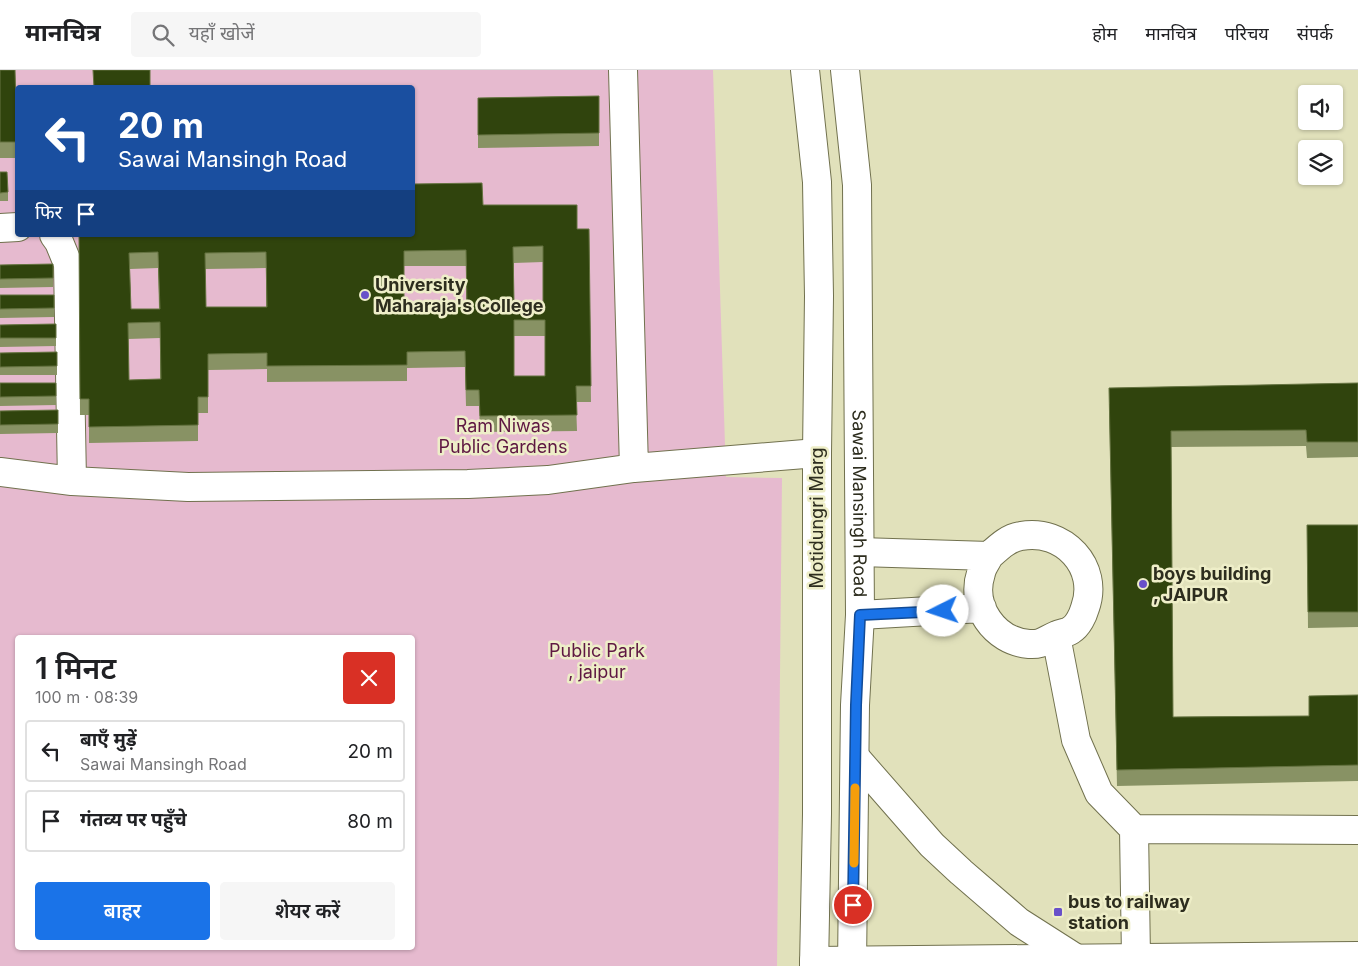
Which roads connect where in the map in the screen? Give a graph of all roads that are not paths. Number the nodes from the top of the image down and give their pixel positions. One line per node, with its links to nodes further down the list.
1 (623, 70): 8 (main road)
2 (805, 70): 7 (main road, Motidungri Marg)
3 (845, 70): 11 (main road, Sawai Mansingh Road)
4 (15, 227): 5 (main road)
5 (0, 228)
6 (55, 237): 10 (main road)
7 (817, 453): 8 (main road); 22 (main road, Motidungri Marg)
8 (634, 468): 10 (main road)
9 (0, 472): 10 (main road)
10 (72, 482)
11 (860, 552): 12 (main road); 14 (main road, Sawai Mansingh Road)
12 (990, 556): 13 (main road); 15 (main road)
13 (982, 608): 14 (main road); 15 (main road)
14 (860, 615): 16 (main road, Sawai Mansingh Road)
15 (1056, 636): 17 (main road)
16 (855, 757): 21 (main road); 23 (main road, Sawai Mansingh Road)
17 (1134, 828): 18 (main road); 20 (main road)
18 (1358, 830)
19 (1358, 956): 20 (main road)
20 (1136, 958): 21 (main road)
21 (1067, 962): 23 (main road)
22 (814, 963): 23 (main road)
23 (852, 963)

